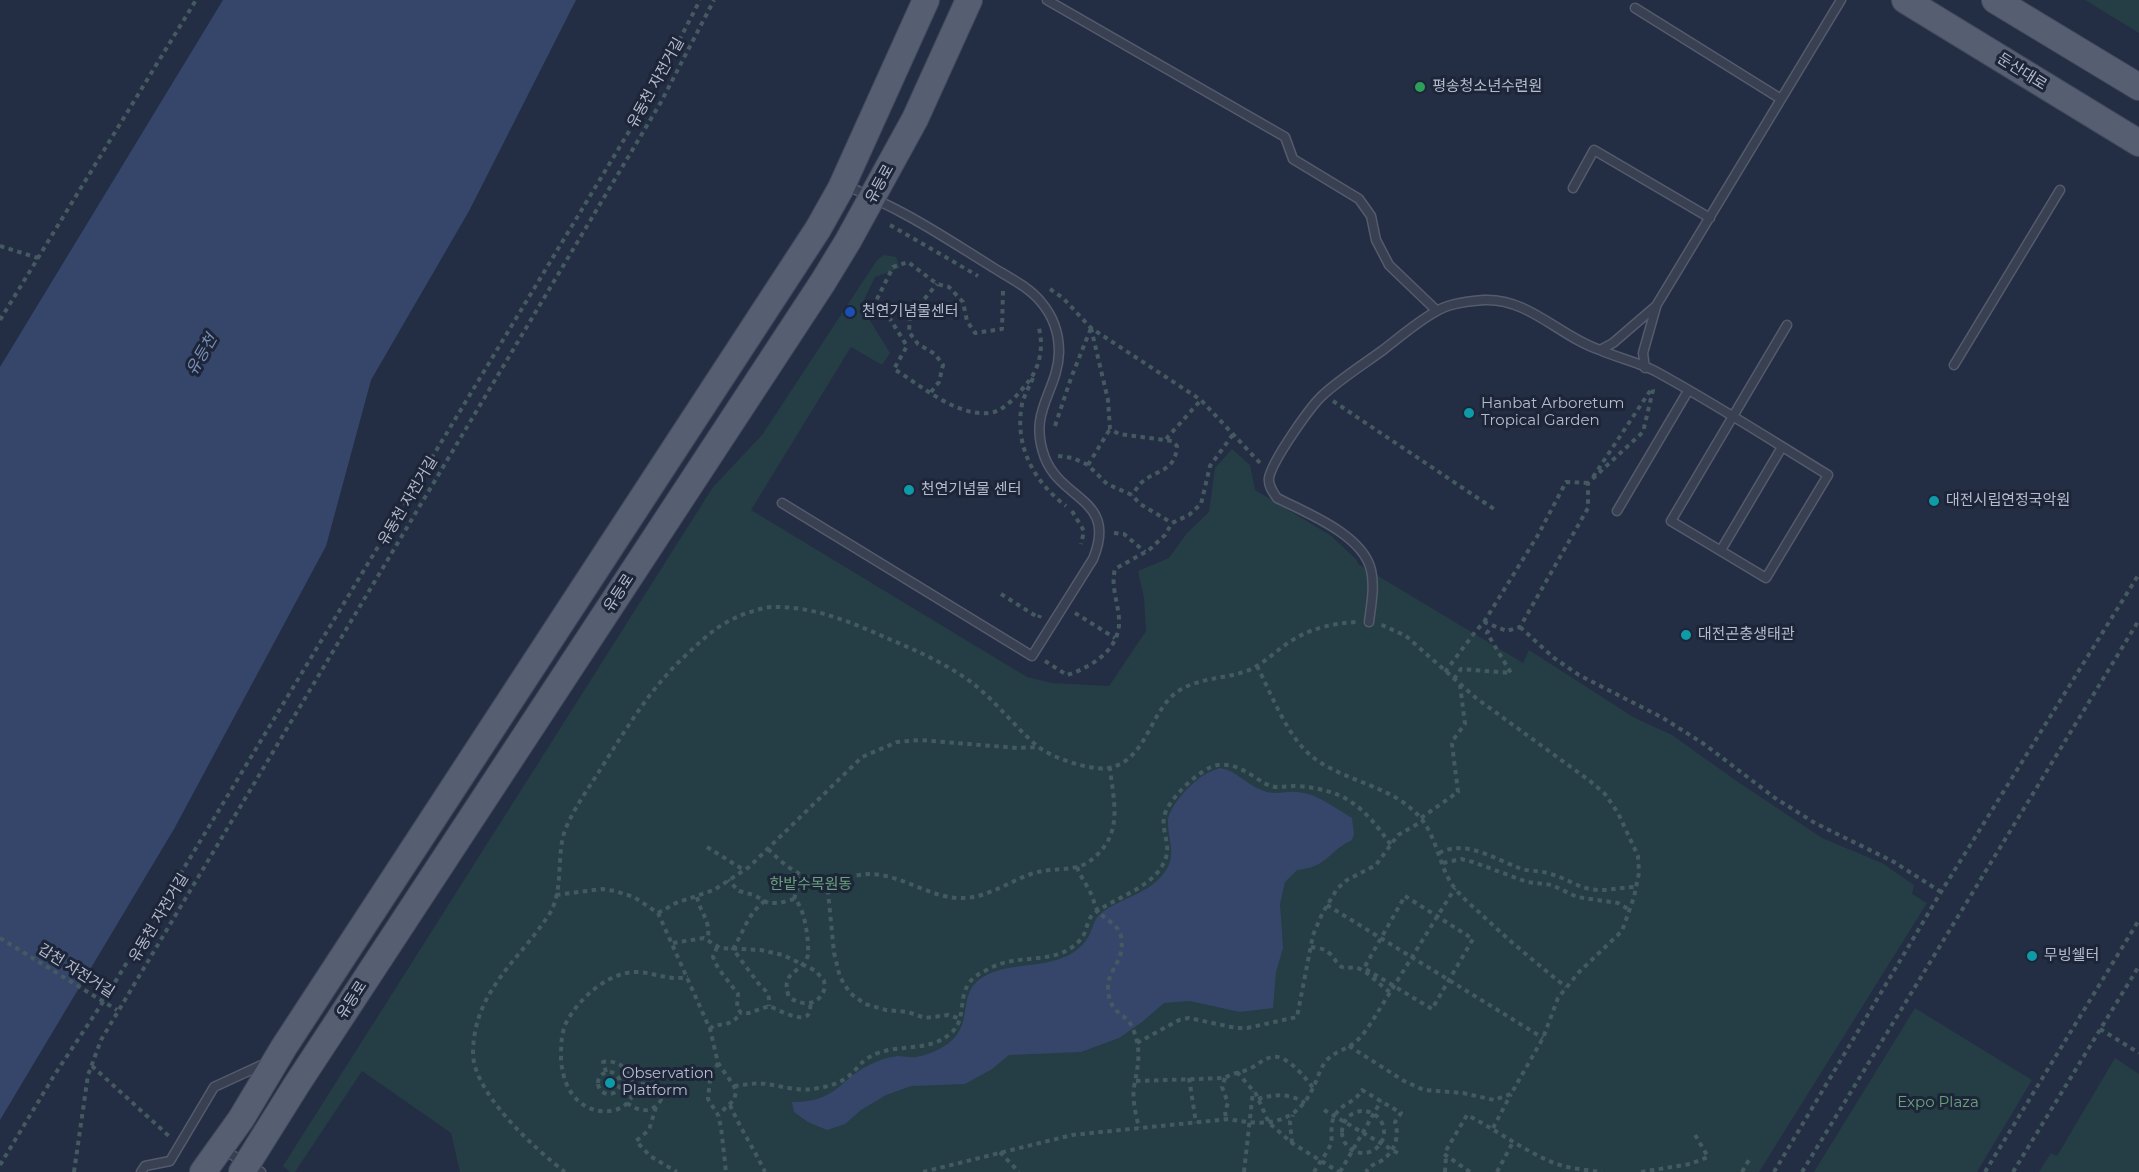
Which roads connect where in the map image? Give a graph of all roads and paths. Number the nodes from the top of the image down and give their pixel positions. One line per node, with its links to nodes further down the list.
1 (196, 0): 21 (path)
2 (700, 0): 117 (path)
3 (714, 0): 120 (path, 유동천 자전거길)
4 (926, 0): 14 (main road, 유등로)
5 (969, 0): 17 (main road, 유등로)
6 (1047, 0): 27 (lane)
7 (1841, 0): 12 (lane)
8 (1905, 0): 13 (main road, 둔산대로)
9 (1995, 0): 11 (main road)
10 (1635, 8): 12 (lane)
11 (2139, 87)
12 (1781, 99): 18 (lane)
13 (2139, 143)
14 (843, 183): 17 (lane); 128 (main road, 유등로)
15 (1573, 188): 18 (lane)
16 (2060, 190): 35 (lane)
17 (872, 198): 52 (lane); 174 (main road, 유등로)
18 (1710, 218): 26 (lane)
19 (890, 225): 22 (path)
20 (0, 246): 21 (path)
21 (38, 258): 29 (path)
22 (982, 279)
23 (937, 284): 25 (path); 32 (path); 33 (path)
24 (1044, 285): 31 (path)
25 (1011, 296)
26 (1656, 306): 34 (lane); 36 (lane)
27 (1436, 310): 34 (lane); 40 (lane)
28 (1035, 316): 37 (path)
29 (0, 320)
30 (1787, 325): 42 (lane)
31 (1091, 328): 41 (path); 43 (path)
32 (918, 344): 33 (path); 39 (path)
33 (907, 345): 39 (path)
34 (1600, 350): 36 (lane)
35 (1954, 365)
36 (1645, 368): 38 (lane)
37 (1035, 373): 39 (path); 59 (path)
38 (1688, 391): 42 (lane); 54 (lane)
39 (931, 392)
40 (1323, 394): 49 (lane); 53 (path)
41 (1201, 400): 44 (path); 45 (path)
42 (1733, 418): 46 (lane); 57 (lane)
43 (1110, 429): 45 (path); 48 (path)
44 (1234, 433): 49 (path); 55 (path)
45 (1166, 440): 51 (path)
46 (1782, 447): 57 (lane); 57 (lane)
47 (1058, 456): 48 (path)
48 (1088, 465): 51 (path)
49 (1270, 475): 65 (lane)
50 (1588, 483): 50 (path); 66 (path); 68 (path)
51 (1132, 495): 55 (path)
52 (782, 503)
53 (1497, 511)
54 (1617, 511)
55 (1172, 523): 58 (path)
56 (1114, 533): 58 (path)
57 (1721, 550)
58 (1145, 552): 69 (path)
59 (1080, 553)
60 (2139, 574): 90 (path)
61 (1001, 594): 62 (path)
62 (1045, 609)
63 (1073, 611): 69 (path)
64 (2139, 620): 199 (path)
65 (1369, 622): 71 (path); 72 (path)
66 (1484, 622): 67 (path); 72 (path)
67 (1491, 627): 68 (path); 73 (path)
68 (1520, 627): 90 (path)
69 (1115, 638): 70 (path)
70 (1042, 659)
71 (1257, 666): 76 (path); 77 (path)
72 (1445, 672): 73 (path)
73 (1454, 679): 74 (path)
74 (1460, 684): 77 (path); 88 (path)
75 (1038, 747): 76 (path); 80 (path); 91 (path)
76 (1110, 768): 83 (path)
77 (1422, 819): 78 (path); 81 (path)
78 (1390, 845): 95 (path); 96 (path)
79 (707, 847): 84 (path)
80 (768, 849): 84 (path); 85 (path)
81 (1439, 853): 82 (path); 88 (path)
82 (1443, 863): 89 (path); 97 (path)
83 (1077, 867): 87 (path); 96 (path)
84 (744, 870): 86 (path)
85 (802, 875): 87 (path); 93 (path)
86 (728, 880): 92 (path); 94 (path)
87 (827, 881): 122 (path)
88 (1636, 887): 97 (path)
89 (1455, 888): 99 (path); 115 (path)
90 (1941, 892): 198 (path)
91 (556, 895): 98 (path); 181 (path)
92 (697, 897): 98 (path); 103 (path)
93 (794, 899): 94 (path); 109 (path)
94 (765, 901): 107 (path)
95 (1327, 905): 101 (path); 106 (path)
96 (1097, 910): 122 (path); 126 (path)
97 (1630, 910): 115 (path)
98 (658, 913): 104 (path)
99 (1437, 917): 101 (path); 108 (path); 113 (path)
100 (2139, 920): 200 (path)
101 (1381, 938): 108 (path); 111 (path)
102 (0, 939): 117 (path, 갑천 자전거길)
103 (708, 939): 104 (path); 105 (path)
104 (673, 943): 112 (path)
105 (717, 947): 107 (path); 121 (path)
106 (1311, 947): 111 (path); 126 (path)
107 (733, 949): 109 (path); 119 (path)
108 (1412, 957): 113 (path); 114 (path)
109 (803, 965): 118 (path); 118 (path)
110 (2139, 966): 124 (path)
111 (1363, 969): 114 (path); 116 (path)
112 (688, 977): 123 (path); 144 (path)
113 (1449, 980): 114 (path); 125 (path)
114 (1394, 986): 116 (path)
115 (1566, 987): 125 (path)
116 (1390, 992): 127 (path)
117 (103, 1002): 120 (path, 갑천 자전거길); 176 (path)
118 (810, 1003): 119 (path)
119 (769, 1006): 121 (path)
120 (117, 1010): 131 (path, 갑천 자전거길)
121 (741, 1013): 123 (path)
122 (961, 1019): 138 (path)
123 (710, 1029): 130 (path)
124 (2100, 1029): 129 (path); 201 (path)
125 (1543, 1038): 141 (path)
126 (1137, 1043): 136 (path)
127 (1349, 1046): 139 (path); 141 (path)
128 (284, 1047): 165 (lane); 166 (main road, 유등로)
129 (2139, 1053)
130 (718, 1063): 138 (path); 151 (path)
131 (92, 1066): 165 (path); 178 (path, 갑천 자전거길)
132 (606, 1072): 132 (path); 137 (path)
133 (1237, 1072): 135 (path); 139 (path); 140 (path)
134 (1189, 1078): 135 (path); 136 (path); 155 (path)
135 (1225, 1078): 153 (path)
136 (1136, 1081): 158 (path)
137 (632, 1085): 144 (path); 147 (path)
138 (734, 1086): 146 (path)
139 (1313, 1089): 145 (path)
140 (1253, 1091): 142 (path); 156 (path)
141 (1511, 1094): 159 (path)
142 (1258, 1099): 145 (path); 157 (path)
143 (1381, 1101): 150 (path); 152 (path); 167 (path)
144 (627, 1103): 147 (path)
145 (1305, 1103): 149 (path)
146 (730, 1105): 151 (path); 184 (path)
147 (656, 1107): 182 (path)
148 (1324, 1110): 152 (path)
149 (1293, 1114): 157 (path); 163 (path)
150 (1374, 1114): 154 (path); 160 (path); 164 (path)
151 (718, 1115): 183 (path)
152 (1334, 1116): 154 (path); 173 (path)
153 (1226, 1119): 155 (path); 156 (path)
154 (1344, 1122): 160 (path); 168 (path)
155 (1196, 1123): 158 (path)
156 (1249, 1123): 157 (path); 187 (path)
157 (1269, 1123): 163 (path)
158 (1139, 1128): 169 (path)
159 (1493, 1128): 162 (path); 171 (path)
160 (1363, 1133): 164 (path); 168 (path)
161 (1694, 1133): 177 (path)
162 (1513, 1142): 175 (path); 193 (path)
163 (1293, 1143): 173 (path)
164 (1381, 1144): 167 (path); 168 (path)
165 (179, 1146): 179 (lane)
166 (220, 1148): 174 (lane); 180 (main road, 유등로)
167 (1392, 1150): 170 (path); 190 (path)
168 (1353, 1151): 189 (path)
169 (1000, 1152): 185 (path); 186 (path)
170 (1401, 1155)
171 (1446, 1156): 191 (path); 192 (path)
172 (1750, 1158): 197 (path)
173 (1320, 1160): 188 (path); 189 (path)
174 (252, 1164)
175 (1557, 1164): 194 (path); 195 (path)
176 (0, 1165)
177 (1658, 1171): 196 (path)
178 (74, 1172)
179 (141, 1172)
180 (202, 1172)
181 (565, 1172)
182 (677, 1172)
183 (726, 1172)
184 (765, 1172)
185 (923, 1172)
186 (1019, 1172)
187 (1244, 1172)
188 (1314, 1172)
189 (1340, 1172)
190 (1366, 1172)
191 (1444, 1172)
192 (1470, 1172)
193 (1497, 1172)
194 (1555, 1172)
195 (1602, 1172)
196 (1641, 1172)
197 (1742, 1172)
198 (1774, 1172)
199 (1802, 1172)
200 (1985, 1172)
201 (2013, 1172)

